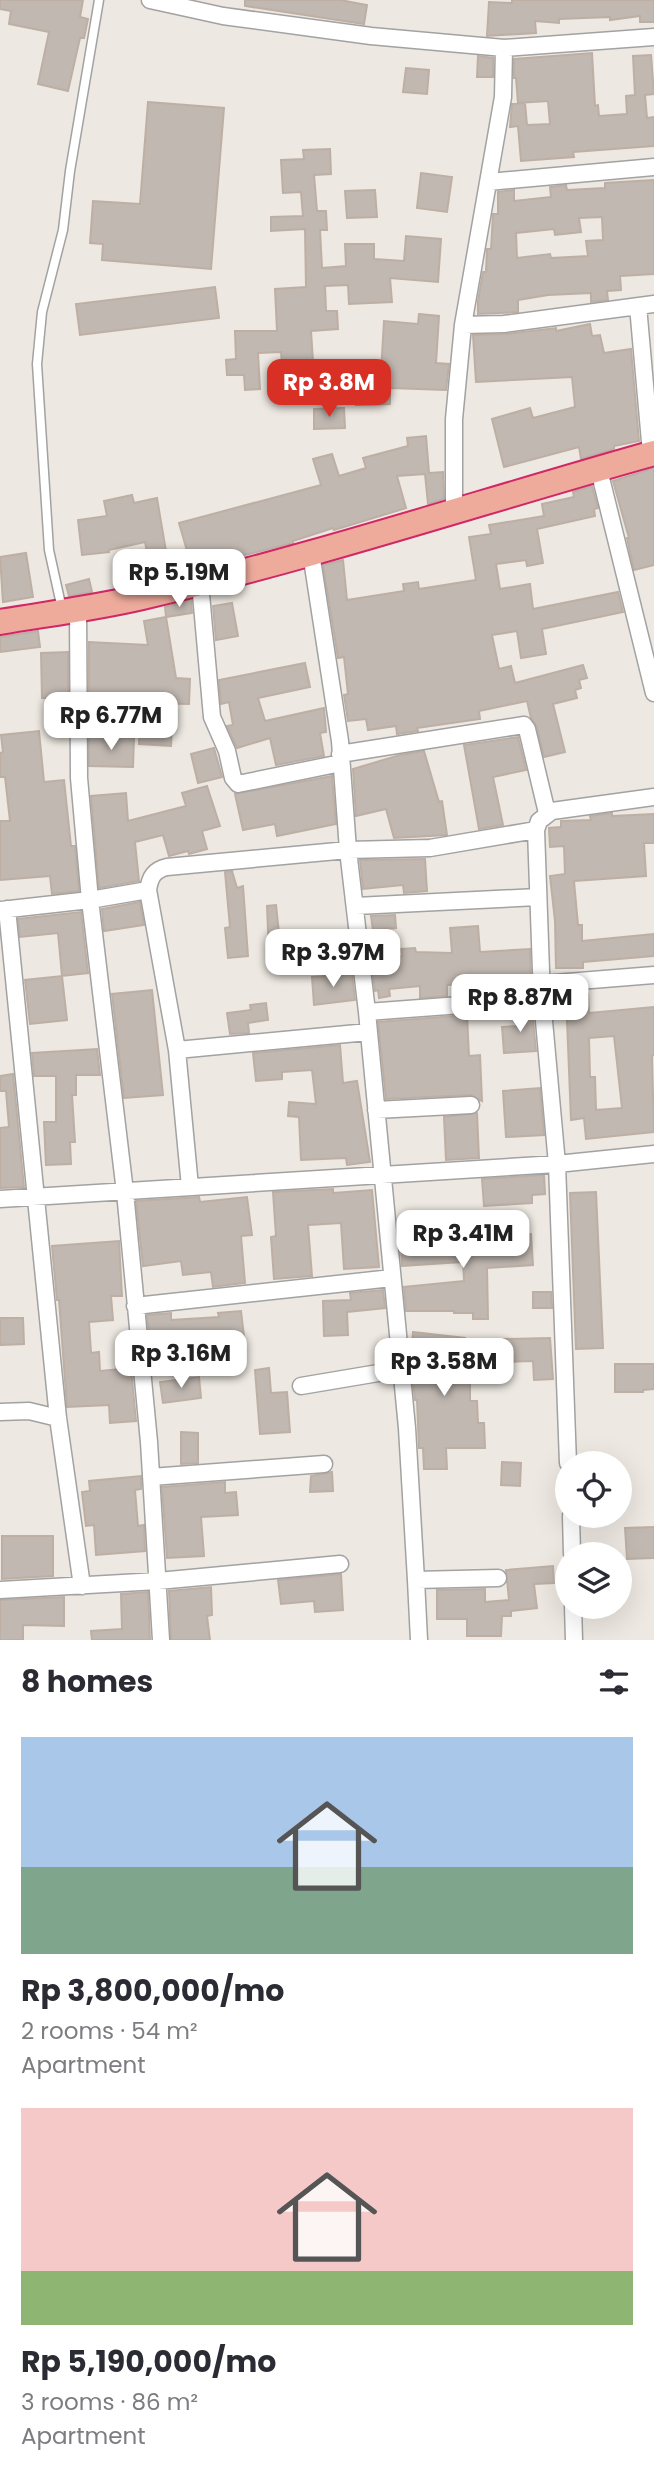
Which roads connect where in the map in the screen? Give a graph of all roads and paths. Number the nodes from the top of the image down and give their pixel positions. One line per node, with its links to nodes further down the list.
1 (99, 0): 14 (lane)
2 (150, 0): 4 (street)
3 (654, 37): 4 (street)
4 (504, 48): 6 (street)
5 (654, 167): 6 (street)
6 (488, 182): 8 (street)
7 (646, 305): 8 (street); 9 (street)
8 (463, 325): 11 (street)
9 (653, 453): 10 (highway)
10 (599, 470): 11 (highway); 16 (street)
11 (454, 511): 12 (highway)
12 (311, 553): 13 (highway); 17 (street)
13 (201, 583): 14 (highway); 17 (street)
14 (70, 611): 15 (highway); 24 (street)
15 (0, 622)
16 (654, 693)
17 (340, 759): 19 (street); 21 (street)
18 (654, 797): 19 (street)
19 (547, 813): 20 (street)
20 (536, 830): 21 (street); 23 (street)
21 (348, 850): 22 (street); 25 (street)
22 (148, 890): 24 (street); 31 (street)
23 (538, 897): 25 (street); 28 (street)
24 (90, 900): 26 (street); 38 (street)
25 (356, 906): 29 (street)
26 (4, 909): 39 (street)
27 (654, 975): 28 (street)
28 (542, 992): 29 (street); 35 (street)
29 (367, 1012): 30 (street)
30 (368, 1032): 31 (street); 33 (street)
31 (177, 1050): 37 (street)
32 (471, 1105): 33 (street)
33 (376, 1110): 36 (street)
34 (654, 1154): 35 (street)
35 (557, 1164): 36 (street); 47 (street)
36 (383, 1174): 37 (street); 41 (street)
37 (190, 1187): 38 (street)
38 (125, 1192): 39 (street); 42 (street)
39 (37, 1197): 40 (street); 46 (street)
40 (0, 1199)
41 (392, 1278): 42 (street); 43 (street)
42 (135, 1306): 49 (street)
43 (402, 1369): 44 (street); 52 (street)
44 (300, 1386)
45 (0, 1412): 46 (street)
46 (58, 1418): 54 (street)
47 (568, 1451)
48 (324, 1464): 49 (street)
49 (151, 1477): 53 (street)
50 (340, 1564): 53 (street)
51 (498, 1578): 52 (street)
52 (416, 1580): 58 (street)
53 (158, 1581): 54 (street); 57 (street)
54 (82, 1586): 55 (street)
55 (0, 1590)
56 (573, 1619): 59 (street)
57 (161, 1640)
58 (419, 1640)
59 (574, 1640)

